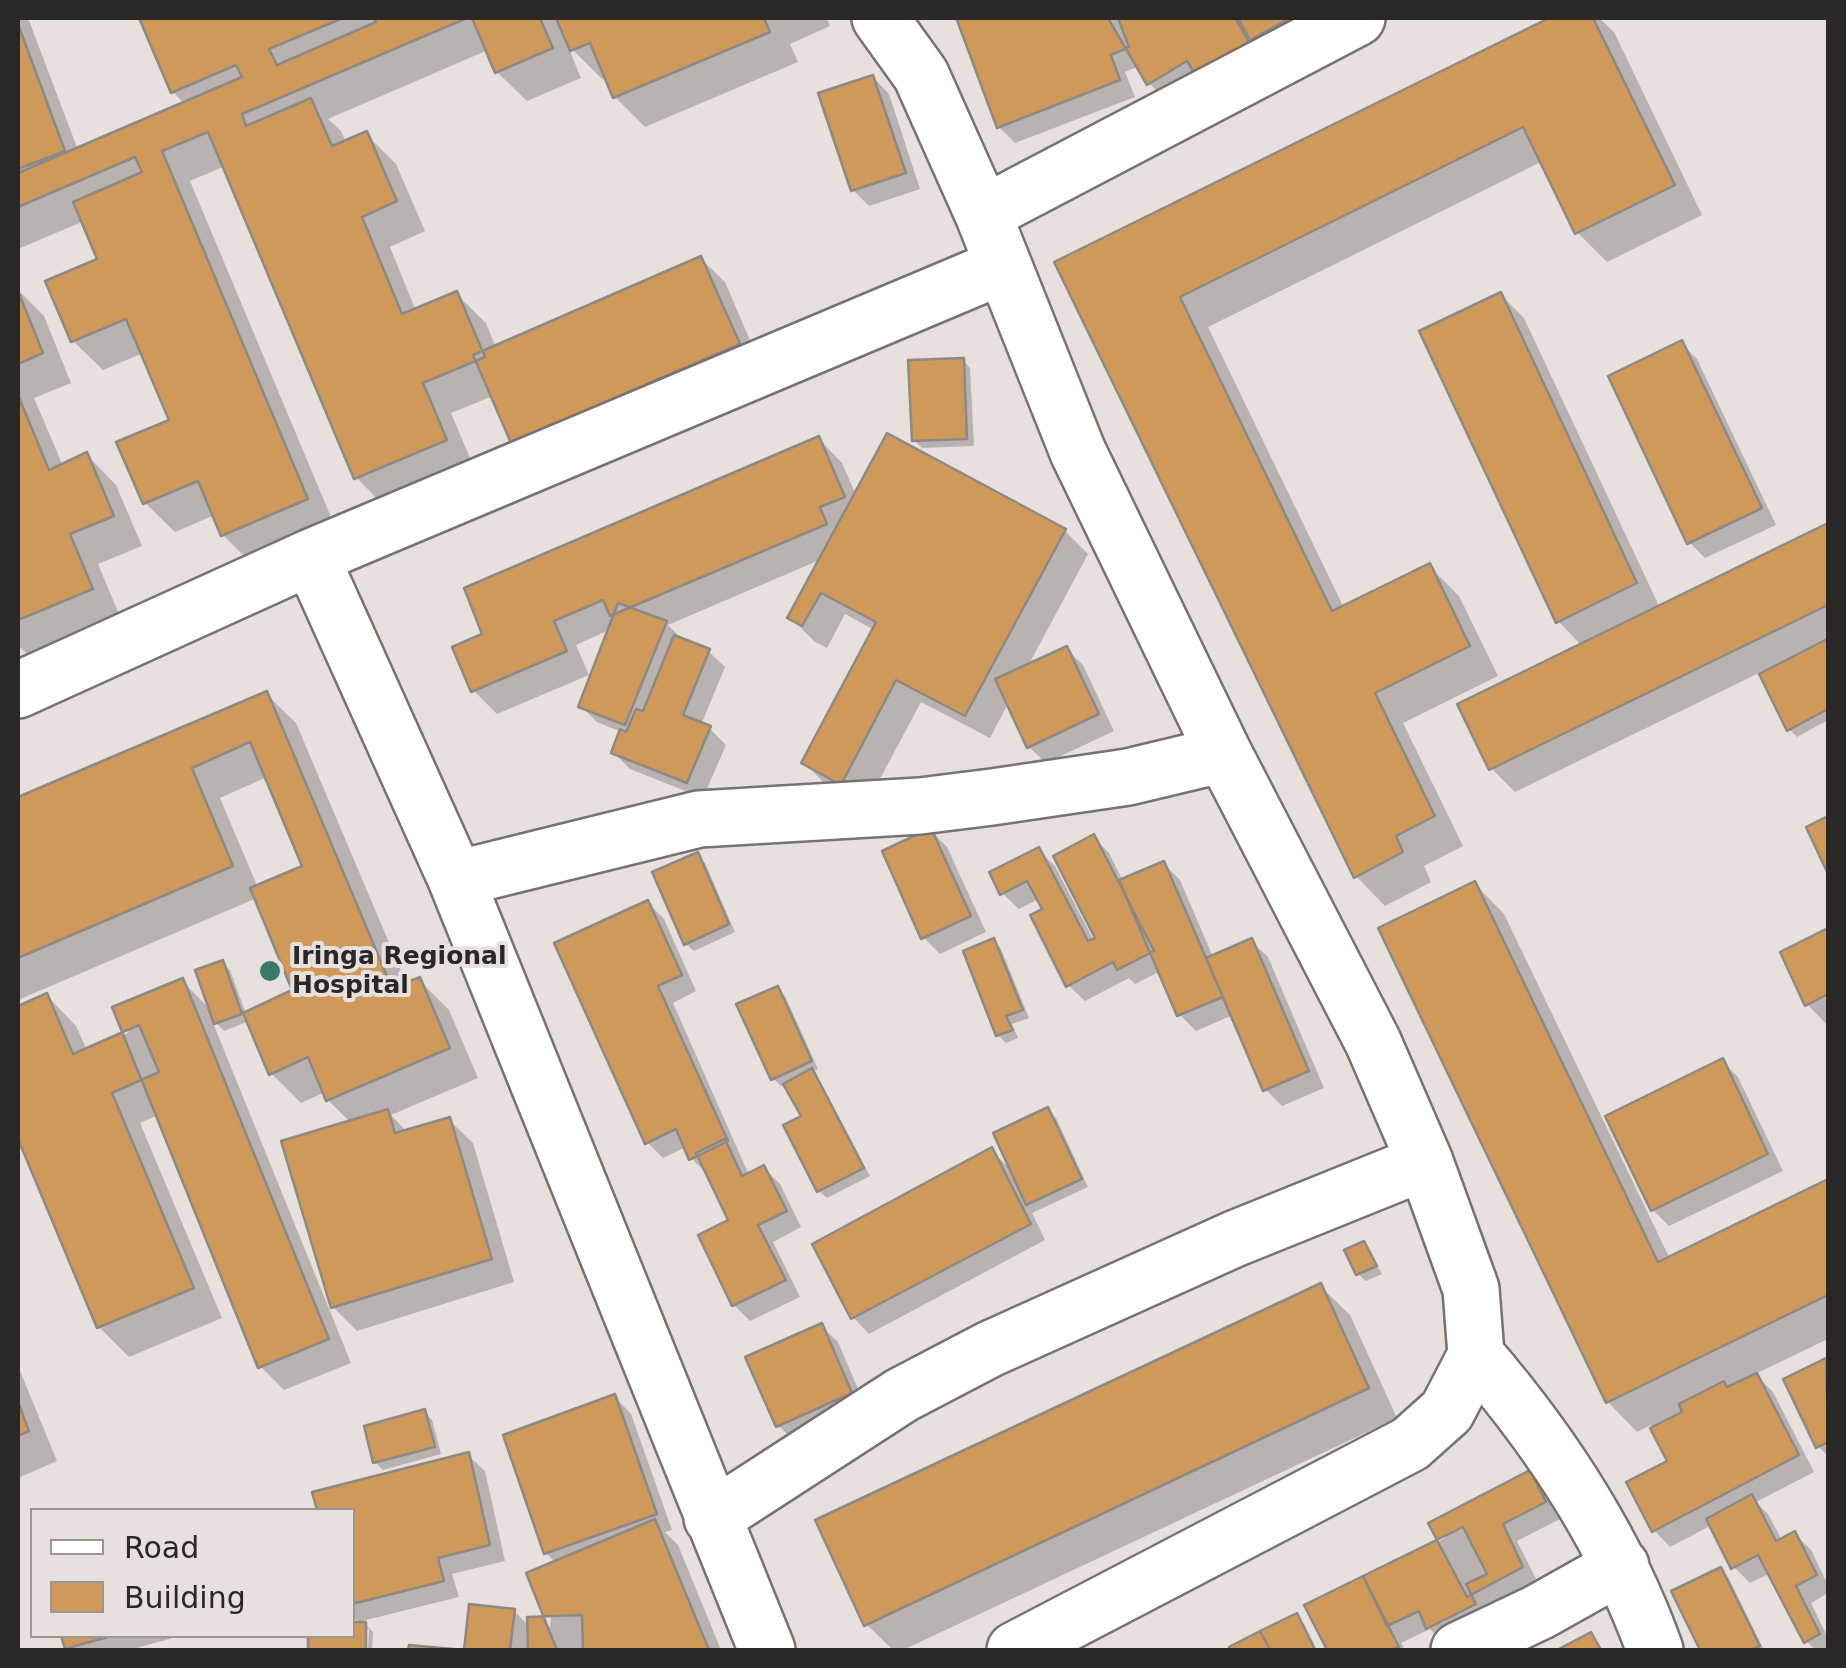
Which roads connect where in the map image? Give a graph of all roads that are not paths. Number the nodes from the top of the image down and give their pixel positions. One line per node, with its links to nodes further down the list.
1 (880, 18): 3 (street)
2 (1358, 18): 3 (street)
3 (983, 214): 4 (street)
4 (1003, 266): 5 (street); 7 (street)
5 (311, 557): 6 (street); 8 (street)
6 (18, 690)
7 (1224, 754): 8 (street); 9 (street)
8 (456, 879): 11 (street)
9 (1425, 1162): 10 (street); 11 (street)
10 (1476, 1355): 12 (street); 14 (street)
11 (712, 1518): 13 (street)
12 (1621, 1566): 15 (street); 16 (street)
13 (767, 1650)
14 (1015, 1650)
15 (1459, 1650)
16 (1655, 1650)

